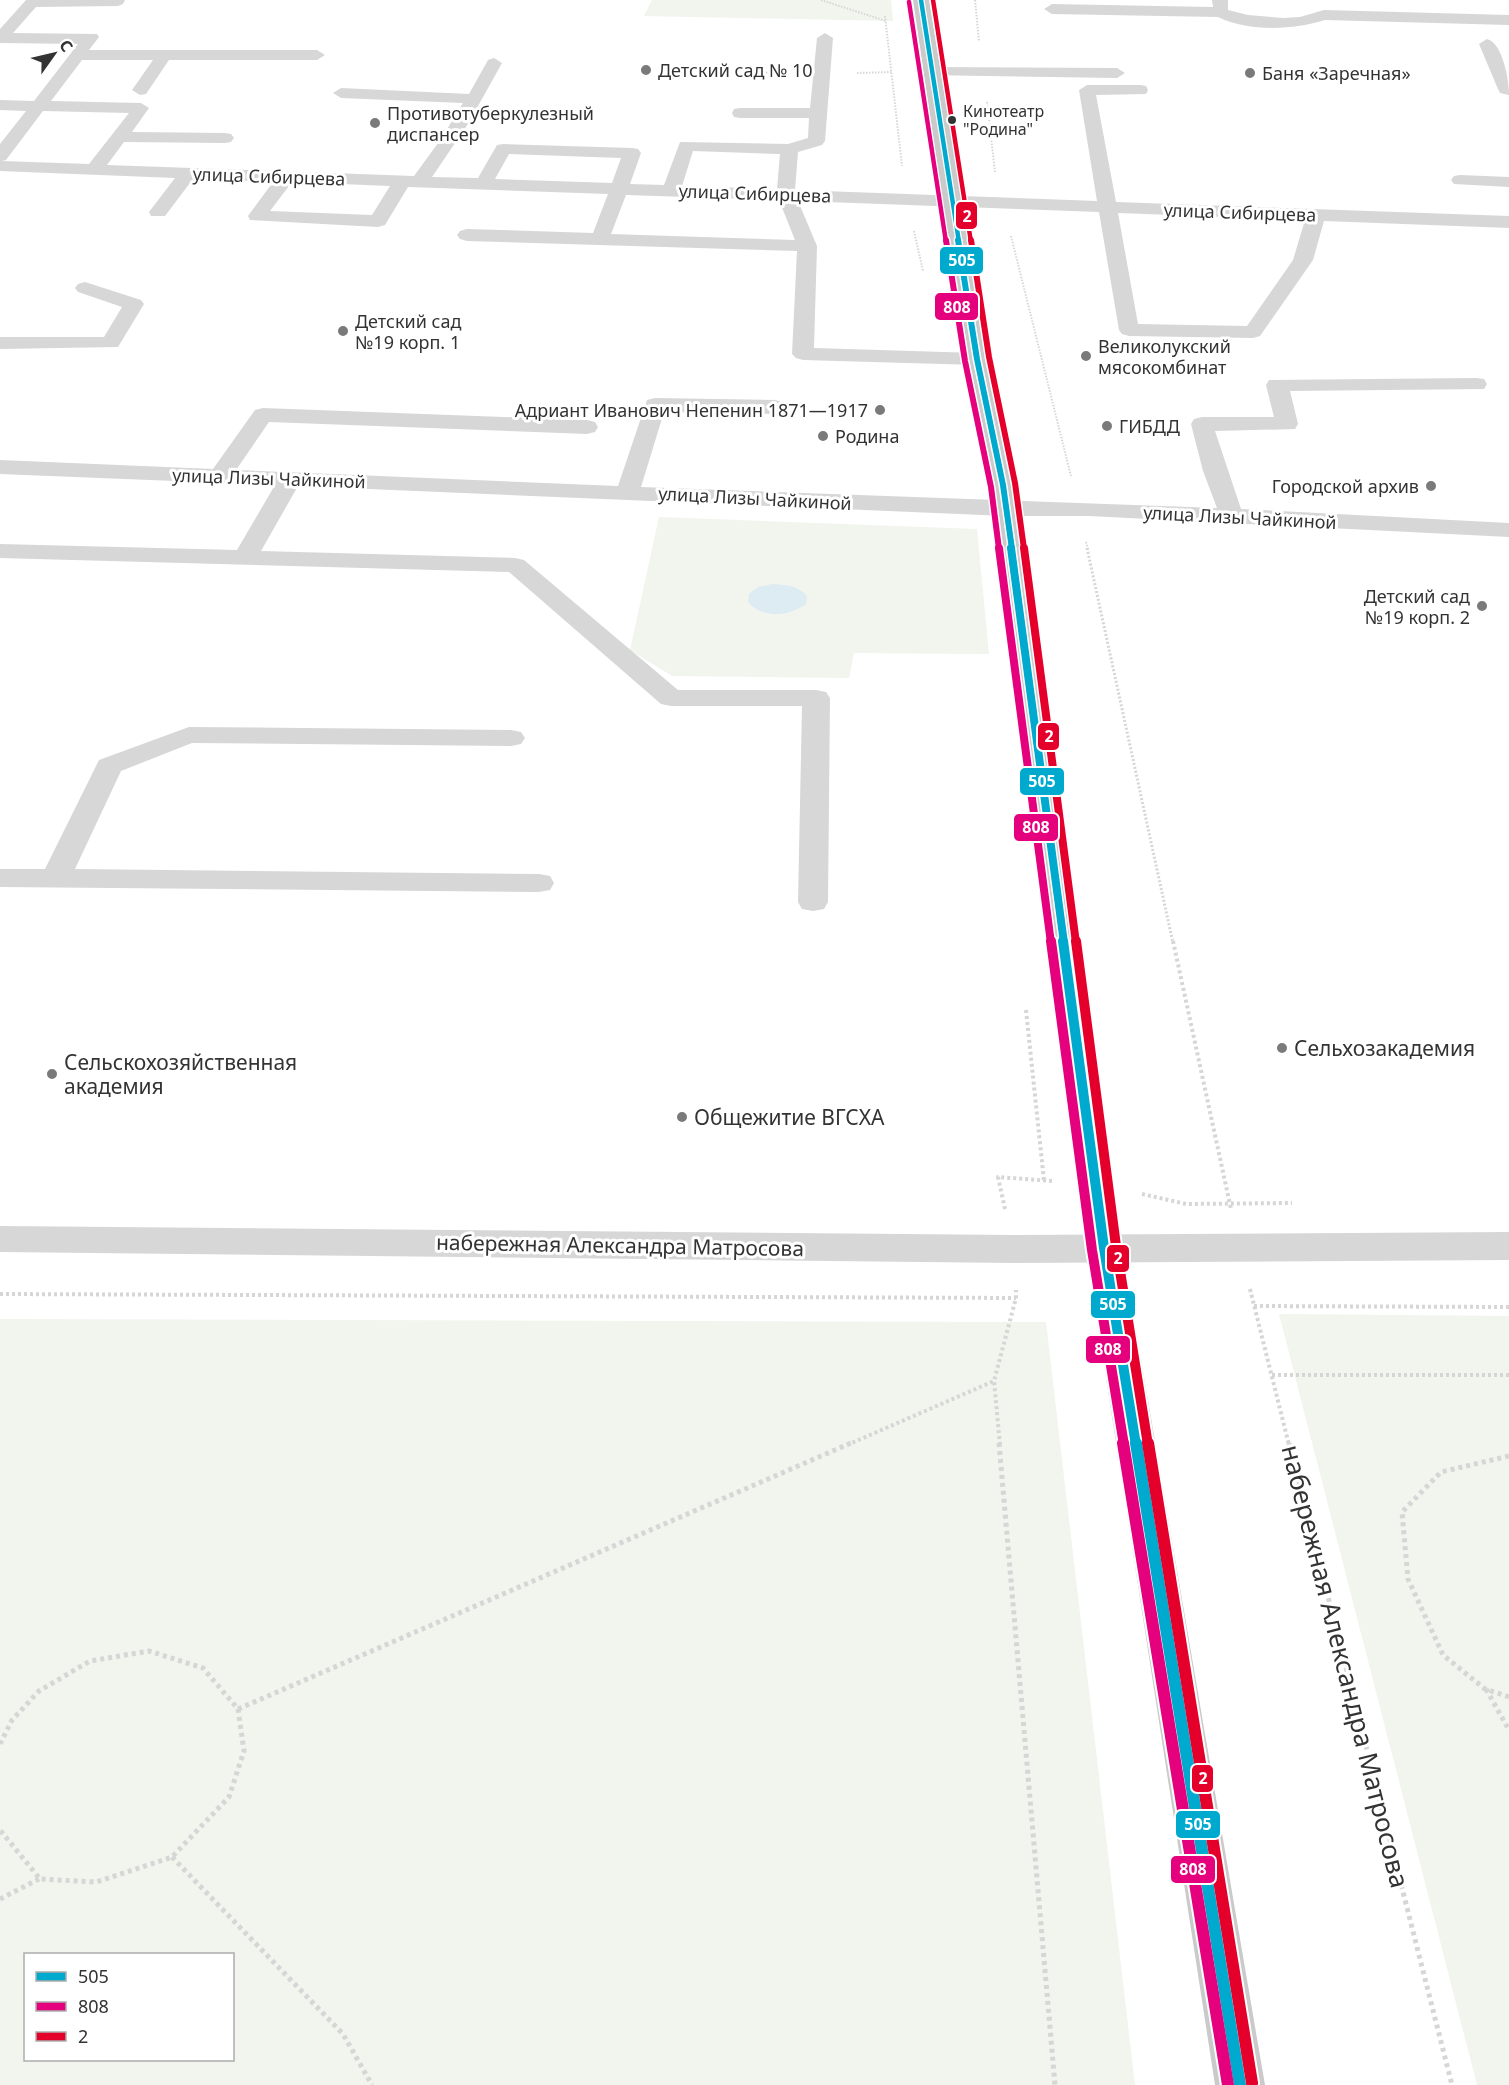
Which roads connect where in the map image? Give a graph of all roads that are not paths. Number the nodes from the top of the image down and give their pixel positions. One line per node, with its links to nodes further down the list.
1 (921, 0): 14 (main road)
2 (119, 1): 6 (street); 9 (street)
3 (1221, 6): 4 (street); 5 (street)
4 (1052, 9)
5 (1509, 20)
6 (2, 32): 9 (street)
7 (825, 38): 22 (street)
8 (1487, 44): 16 (street)
9 (82, 48): 10 (street); 11 (street); 20 (street)
10 (0, 50)
11 (164, 55): 12 (street); 15 (street)
12 (317, 55)
13 (494, 63): 18 (street)
14 (932, 72): 38 (main road); 39 (street)
15 (140, 90)
16 (1509, 90)
17 (341, 93): 18 (street)
18 (475, 99): 32 (street)
19 (0, 105): 20 (street)
20 (38, 106): 23 (street); 26 (street)
21 (741, 113): 22 (street)
22 (819, 113): 25 (street)
23 (119, 137): 24 (street); 28 (street)
24 (225, 138)
25 (789, 149): 36 (street); 37 (street)
26 (0, 156)
27 (0, 166): 28 (street, улица Сибирцева)
28 (94, 170): 29 (street, улица Сибирцева)
29 (188, 173): 30 (street, улица Сибирцева); 40 (street)
30 (287, 176): 32 (street, улица Сибирцева); 32 (street)
31 (1460, 180): 33 (street)
32 (411, 181): 34 (street, улица Сибирцева)
33 (1509, 182)
34 (484, 183): 35 (street, улица Сибирцева); 35 (street)
35 (620, 188): 36 (street, улица Сибирцева); 44 (street)
36 (670, 190): 37 (street, улица Сибирцева)
37 (786, 194): 38 (street, улица Сибирцева); 45 (street)
38 (952, 200): 39 (street, улица Сибирцева); 48 (main road)
39 (1109, 206): 41 (street, улица Сибирцева); 41 (street)
40 (158, 212)
41 (1316, 215): 42 (street, улица Сибирцева)
42 (1509, 222)
43 (466, 235): 44 (street)
44 (600, 239): 45 (street)
45 (807, 246): 48 (street)
46 (85, 288): 47 (street)
47 (0, 343)
48 (977, 360): 56 (main road)
49 (1476, 384): 57 (street)
50 (774, 407): 55 (street)
51 (587, 427): 53 (street)
52 (0, 467): 53 (street, улица Лизы Чайкиной)
53 (219, 477): 54 (street, улица Лизы Чайкиной)
54 (291, 480): 55 (street, улица Лизы Чайкиной); 60 (street)
55 (628, 492): 56 (street, улица Лизы Чайкиной)
56 (1006, 509): 57 (street, улица Лизы Чайкиной); 68 (main road)
57 (1232, 517): 58 (street, улица Лизы Чайкиной)
58 (1509, 530)
59 (0, 551): 60 (street)
60 (244, 559): 65 (street)
61 (512, 738): 63 (street)
62 (0, 878): 63 (street)
63 (56, 878): 64 (street)
64 (539, 883)
65 (813, 902)
66 (0, 1239): 68 (street, набережная Александра Матросова)
67 (1509, 1246): 68 (street, набережная Александра Матросова)
68 (1104, 1248): 69 (main road)
69 (1239, 2085)

